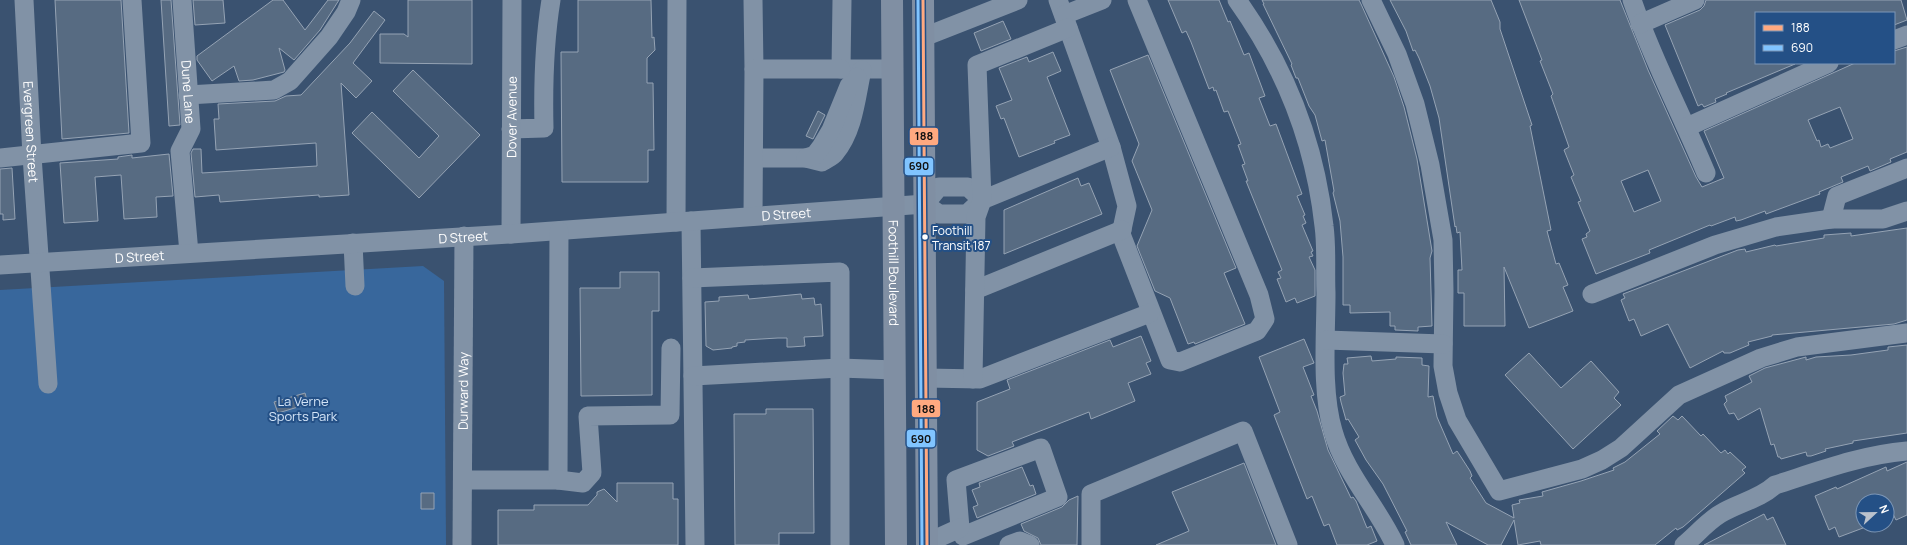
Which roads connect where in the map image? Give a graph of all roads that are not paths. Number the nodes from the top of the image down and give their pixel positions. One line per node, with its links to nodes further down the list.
1 (24, 0): 33 (street, Evergreen Street)
2 (132, 0): 33 (street)
3 (182, 0): 29 (street, Dune Lane)
4 (351, 0): 29 (street)
5 (512, 0): 31 (street, Dover Avenue)
6 (551, 0): 31 (street)
7 (677, 0): 44 (street)
8 (753, 0): 25 (street)
9 (842, 0): 26 (street)
10 (892, 0): 27 (main road, Foothill Boulevard)
11 (923, 0): 22 (main road)
12 (1018, 0): 22 (street)
13 (1102, 0): 19 (street)
14 (1137, 0): 57 (street)
15 (1237, 0): 59 (street)
16 (1371, 0): 60 (street)
17 (1632, 0): 20 (street)
18 (1694, 0): 20 (street)
19 (1063, 14): 32 (street); 38 (street)
20 (1640, 24): 30 (street)
21 (1907, 36): 23 (street)
22 (924, 37): 39 (main road)
23 (1895, 40)
24 (1827, 64): 30 (street)
25 (754, 69): 26 (street); 35 (street)
26 (841, 69): 28 (street)
27 (893, 69): 28 (street); 40 (main road, Foothill Boulevard)
28 (862, 72): 35 (street)
29 (188, 95): 50 (street, Dune Lane)
30 (1687, 127): 37 (street)
31 (511, 129): 47 (street, Dover Avenue)
32 (1111, 147): 38 (street); 45 (street)
33 (32, 156): 34 (street); 51 (street, Evergreen Street)
34 (0, 158)
35 (754, 158): 42 (street)
36 (1907, 168): 43 (street)
37 (1706, 174)
38 (982, 200): 39 (street); 39 (street); 55 (street)
39 (925, 204): 40 (street, D Street); 65 (main road)
40 (894, 206): 42 (street, D Street); 63 (main road, Foothill Boulevard)
41 (1907, 211): 43 (street)
42 (753, 216): 44 (street, D Street)
43 (1832, 219): 56 (street)
44 (684, 221): 46 (street, D Street); 53 (street)
45 (1122, 230): 55 (street); 57 (street)
46 (559, 231): 47 (street, D Street); 70 (street)
47 (511, 234): 48 (street, D Street)
48 (464, 236): 49 (street, D Street); 69 (street, Durward Way)
49 (353, 243): 50 (street, D Street); 54 (street)
50 (189, 253): 51 (street, D Street)
51 (40, 263): 52 (street, D Street); 67 (street, Evergreen Street)
52 (0, 265)
53 (692, 278): 62 (street); 64 (street)
54 (355, 286)
55 (975, 290): 66 (street)
56 (1592, 294)
57 (1150, 313): 66 (street)
58 (1907, 333): 60 (street)
59 (1326, 340): 60 (street); 81 (street)
60 (1443, 344)
61 (671, 348): 70 (street)
62 (840, 368): 63 (street); 64 (street); 75 (street)
63 (895, 370): 76 (main road, Foothill Boulevard)
64 (693, 376): 74 (street)
65 (926, 378): 66 (street); 72 (main road)
66 (973, 379)
67 (48, 384)
68 (1907, 451): 82 (street)
69 (463, 480): 70 (street); 73 (street, Durward Way)
70 (558, 480)
71 (960, 528): 71 (street); 72 (street)
72 (927, 544)
73 (462, 545)
74 (694, 545)
75 (840, 545)
76 (896, 545)
77 (1009, 545): 78 (street)
78 (1030, 545)
79 (1091, 545): 80 (street)
80 (1288, 545)
81 (1396, 545)
82 (1684, 545)

